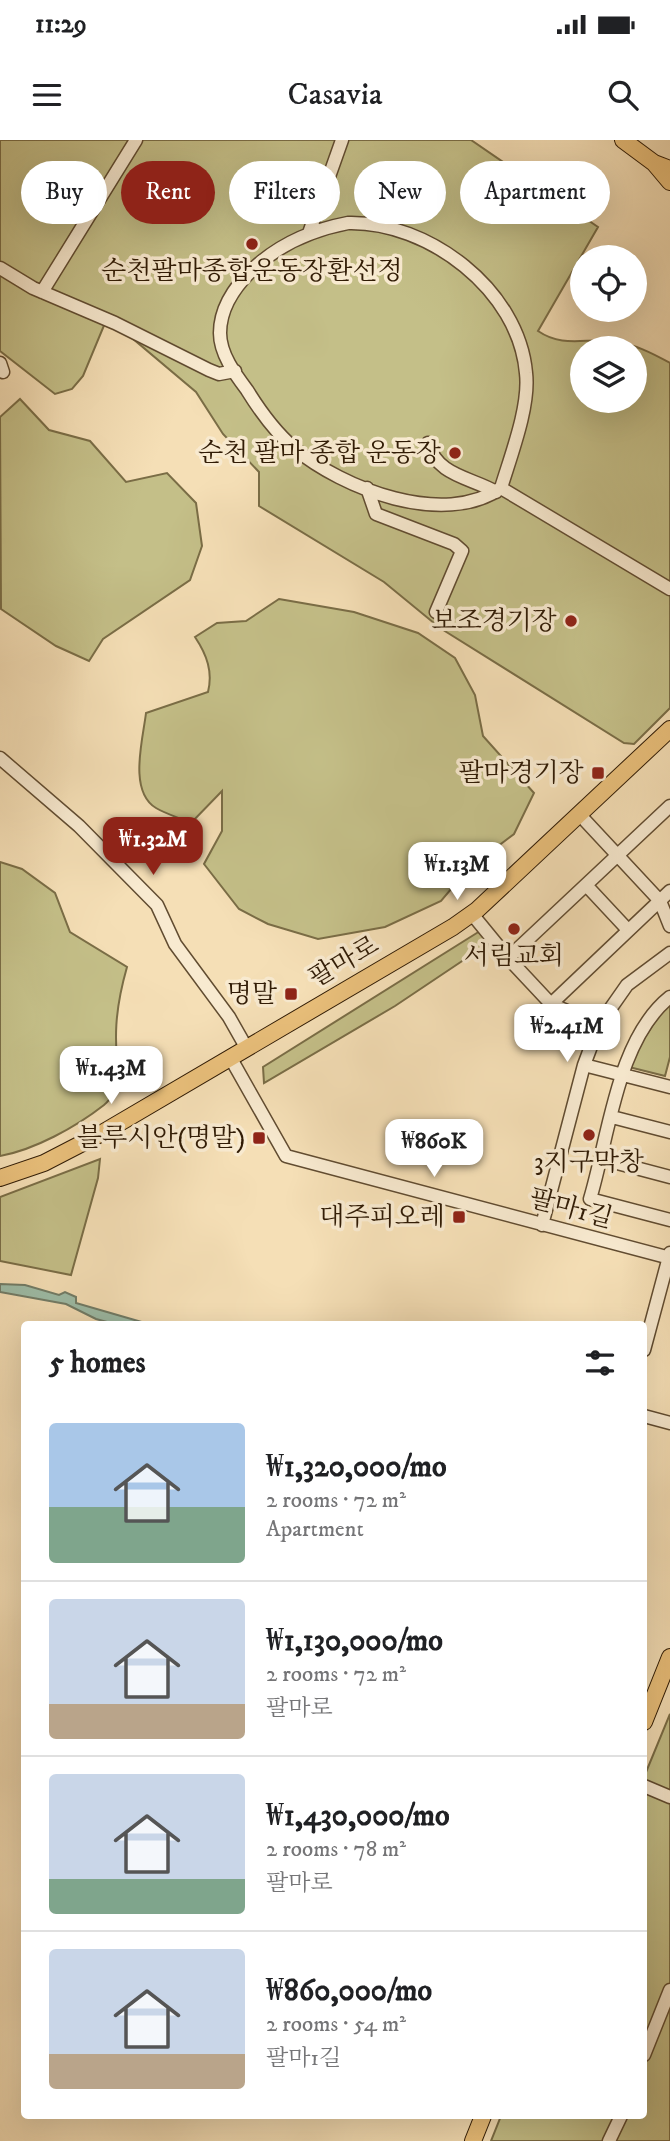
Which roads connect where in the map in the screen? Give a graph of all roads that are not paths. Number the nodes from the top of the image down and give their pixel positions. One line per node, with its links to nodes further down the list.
1 (135, 140): 9 (street)
2 (342, 140): 7 (street)
3 (623, 140): 4 (main road)
4 (654, 163): 5 (main road); 6 (main road)
5 (670, 169)
6 (670, 182)
7 (309, 233): 10 (street); 13 (street)
8 (0, 268): 9 (street)
9 (42, 292): 10 (street)
10 (235, 372): 12 (street)
11 (428, 443): 13 (street)
12 (367, 488): 13 (street); 15 (street)
13 (498, 490): 14 (street)
14 (670, 589)
15 (436, 612)
16 (670, 729): 19 (main road, 팔마로)
17 (0, 758): 32 (street)
18 (670, 806): 20 (street)
19 (579, 814): 20 (street); 24 (main road, 팔마로)
20 (618, 855): 21 (street); 23 (street)
21 (586, 885): 26 (street); 28 (street)
22 (670, 891): 23 (street)
23 (660, 901): 25 (street); 26 (street)
24 (472, 914): 28 (street); 32 (main road, 팔마로)
25 (670, 926)
26 (628, 930): 30 (street)
27 (670, 953): 31 (street)
28 (508, 958): 30 (street)
29 (670, 997): 35 (street)
30 (551, 1004): 31 (street)
31 (599, 1025): 34 (street)
32 (246, 1047): 33 (main road, 팔마로)
33 (230, 1057): 41 (main road, 팔마로); 43 (street, 팔마1길)
34 (584, 1065): 35 (street); 43 (street)
35 (622, 1075): 36 (street); 37 (street)
36 (669, 1083)
37 (612, 1117): 38 (street); 39 (street)
38 (670, 1132)
39 (602, 1159): 40 (street); 42 (street)
40 (670, 1177)
41 (0, 1178)
42 (670, 1220)
43 (542, 1225): 44 (street, 팔마1길)
44 (670, 1256): 45 (street)
45 (665, 1293): 46 (street)
46 (647, 1342)
47 (647, 1417): 48 (street)
48 (670, 1423)
49 (670, 1657): 50 (main road)
50 (647, 1714)
51 (647, 1787): 52 (street)
52 (670, 1797)
53 (670, 1990): 54 (street)
54 (647, 2048)
55 (482, 2119): 57 (main road)
56 (620, 2119): 58 (street)
57 (473, 2141)
58 (609, 2141)

